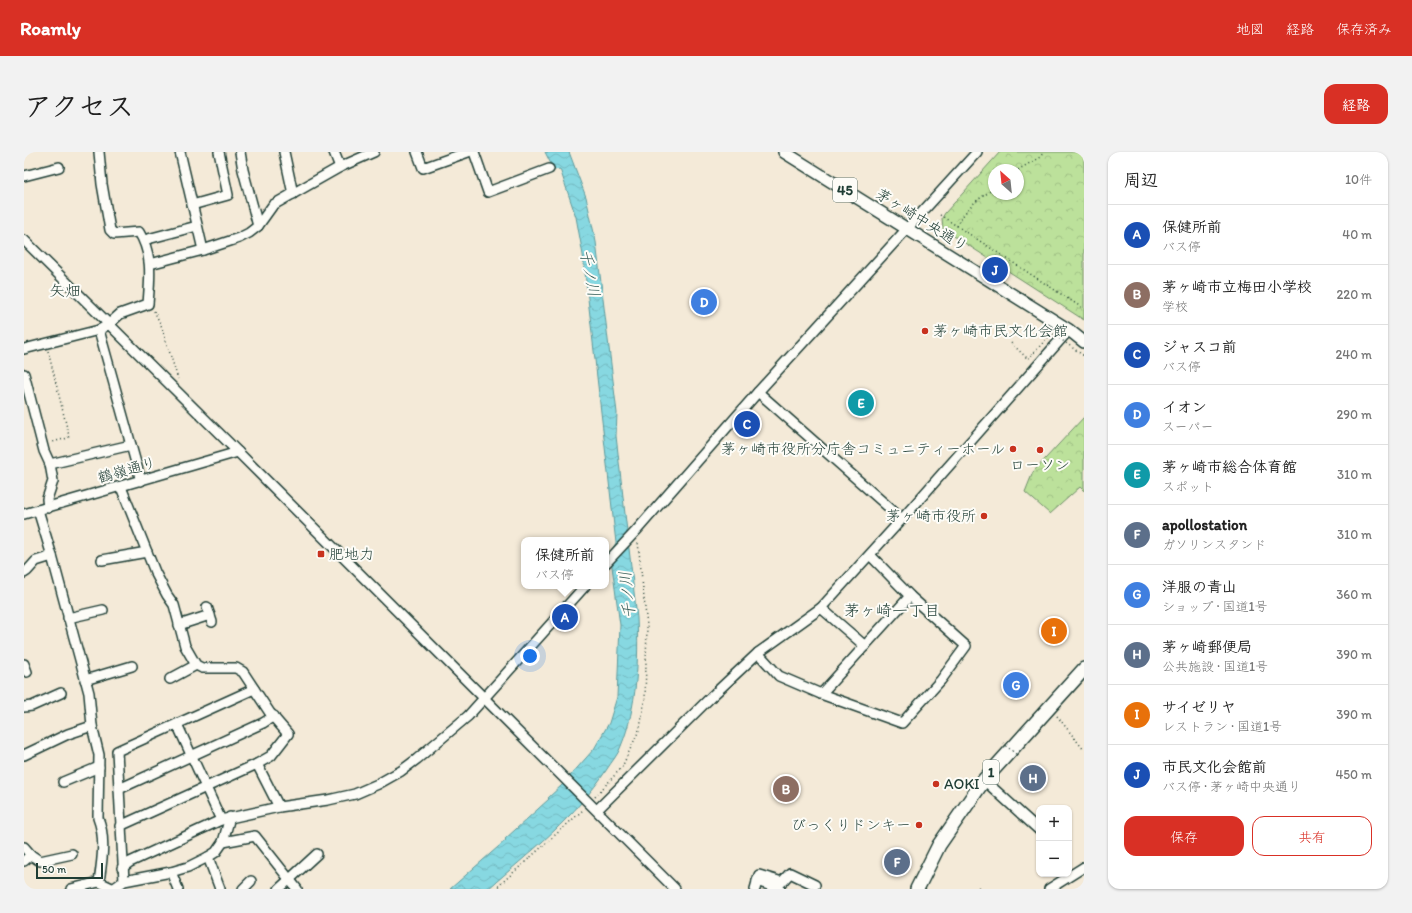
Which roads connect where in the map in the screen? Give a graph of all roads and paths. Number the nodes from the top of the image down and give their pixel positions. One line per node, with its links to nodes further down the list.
1 (99, 152): 28 (street)
2 (180, 152): 21 (street)
3 (219, 152): 21 (street)
4 (240, 152): 24 (street)
5 (284, 152): 20 (street)
6 (334, 152): 16 (street)
7 (374, 152): 16 (street)
8 (416, 152): 9 (street)
9 (468, 152)
10 (474, 152): 17 (street)
11 (784, 152): 26 (main road, 茅ヶ崎中央通り / 45)
12 (977, 152): 26 (street)
13 (1044, 152): 14 (path)
14 (1024, 166)
15 (59, 167): 18 (street)
16 (340, 167): 20 (street)
17 (549, 168)
18 (24, 176)
19 (988, 192): 25 (path)
20 (293, 194): 24 (street)
21 (192, 205): 23 (street)
22 (940, 215): 25 (path)
23 (196, 226): 28 (street); 29 (street)
24 (258, 226): 29 (street)
25 (957, 226): 32 (path)
26 (906, 228): 35 (main road, 茅ヶ崎中央通り / 45); 42 (street)
27 (24, 240): 33 (street)
28 (144, 240): 30 (street)
29 (203, 250): 30 (street)
30 (150, 264): 31 (street)
31 (148, 304): 33 (street); 43 (path)
32 (1084, 309)
33 (109, 324): 34 (street); 43 (street)
34 (99, 330): 37 (street); 44 (street)
35 (1069, 330): 36 (main road, 茅ヶ崎中央通り / 45); 53 (street)
36 (1084, 342)
37 (46, 343): 39 (street); 45 (path)
38 (1010, 343): 40 (path, bridge)
39 (24, 349)
40 (1084, 355)
41 (24, 374): 45 (street)
42 (758, 392): 53 (street); 54 (street)
43 (181, 396): 46 (street)
44 (131, 445): 47 (street); 48 (street)
45 (42, 446): 47 (street)
46 (238, 452): 48 (street, 鶴嶺通り); 78 (street)
47 (50, 464): 50 (street)
48 (142, 481): 49 (street, 鶴嶺通り)
49 (121, 487): 50 (street, 鶴嶺通り); 55 (street)
50 (48, 508): 51 (street, 鶴嶺通り)
51 (38, 510): 52 (street, 鶴嶺通り); 57 (street)
52 (24, 514)
53 (902, 519): 56 (street)
54 (636, 531): 59 (street); 95 (path)
55 (147, 552): 58 (street); 67 (street)
56 (870, 555): 62 (street); 63 (street)
57 (52, 556): 60 (street); 66 (street)
58 (102, 560)
59 (609, 560)
60 (24, 573)
61 (582, 589): 78 (street)
62 (910, 596): 68 (street); 77 (street)
63 (821, 608): 68 (street); 69 (street)
64 (103, 610): 66 (street)
65 (210, 615): 67 (street)
66 (68, 618): 74 (street)
67 (179, 625): 70 (street)
68 (865, 646): 77 (street)
69 (758, 653): 77 (street); 97 (street)
70 (196, 665): 73 (street); 75 (street)
71 (132, 666): 74 (street)
72 (1084, 669): 79 (highway, 1)
73 (170, 679)
74 (85, 680): 83 (street)
75 (254, 689): 81 (street); 82 (street)
76 (61, 692): 80 (street)
77 (821, 694)
78 (484, 698): 95 (street); 96 (street)
79 (1050, 706): 85 (path); 91 (highway, 1)
80 (24, 707)
81 (274, 716): 88 (street); 89 (street)
82 (177, 724): 88 (street); 94 (street)
83 (92, 726): 86 (street); 90 (street)
84 (1003, 743): 87 (path, bridge)
85 (1084, 750)
86 (24, 755)
87 (1017, 755)
88 (192, 756): 93 (street); 94 (street)
89 (258, 764): 93 (street); 96 (street)
90 (99, 767): 92 (street); 115 (street)
91 (984, 780): 100 (street); 129 (highway, 1)
92 (63, 782)
93 (206, 788): 98 (street); 99 (street)
94 (118, 789): 99 (street)
95 (590, 803): 97 (street); 126 (path)
96 (279, 807): 98 (street)
97 (597, 810): 127 (street)
98 (226, 819): 101 (street); 108 (street)
99 (120, 826): 108 (street)
100 (1036, 827)
101 (223, 842): 106 (street); 112 (street)
102 (24, 847): 105 (street)
103 (72, 854): 105 (street)
104 (317, 854): 112 (street)
105 (27, 858)
106 (208, 858): 109 (street); 122 (street)
107 (1084, 867): 110 (street)
108 (122, 868): 113 (street)
109 (171, 872): 113 (street); 121 (street)
110 (1072, 873)
111 (1066, 877): 131 (street)
112 (289, 880): 124 (street); 125 (street)
113 (124, 881): 120 (street)
114 (250, 881): 123 (street)
115 (99, 882): 119 (street); 120 (street)
116 (815, 884): 117 (street)
117 (756, 885): 128 (street)
118 (978, 887): 130 (path)
119 (70, 889)
120 (113, 889)
121 (178, 889)
122 (220, 889)
123 (243, 889)
124 (279, 889)
125 (297, 889)
126 (495, 889)
127 (675, 889)
128 (780, 889)
129 (917, 889)
130 (982, 889)
131 (1050, 889)

